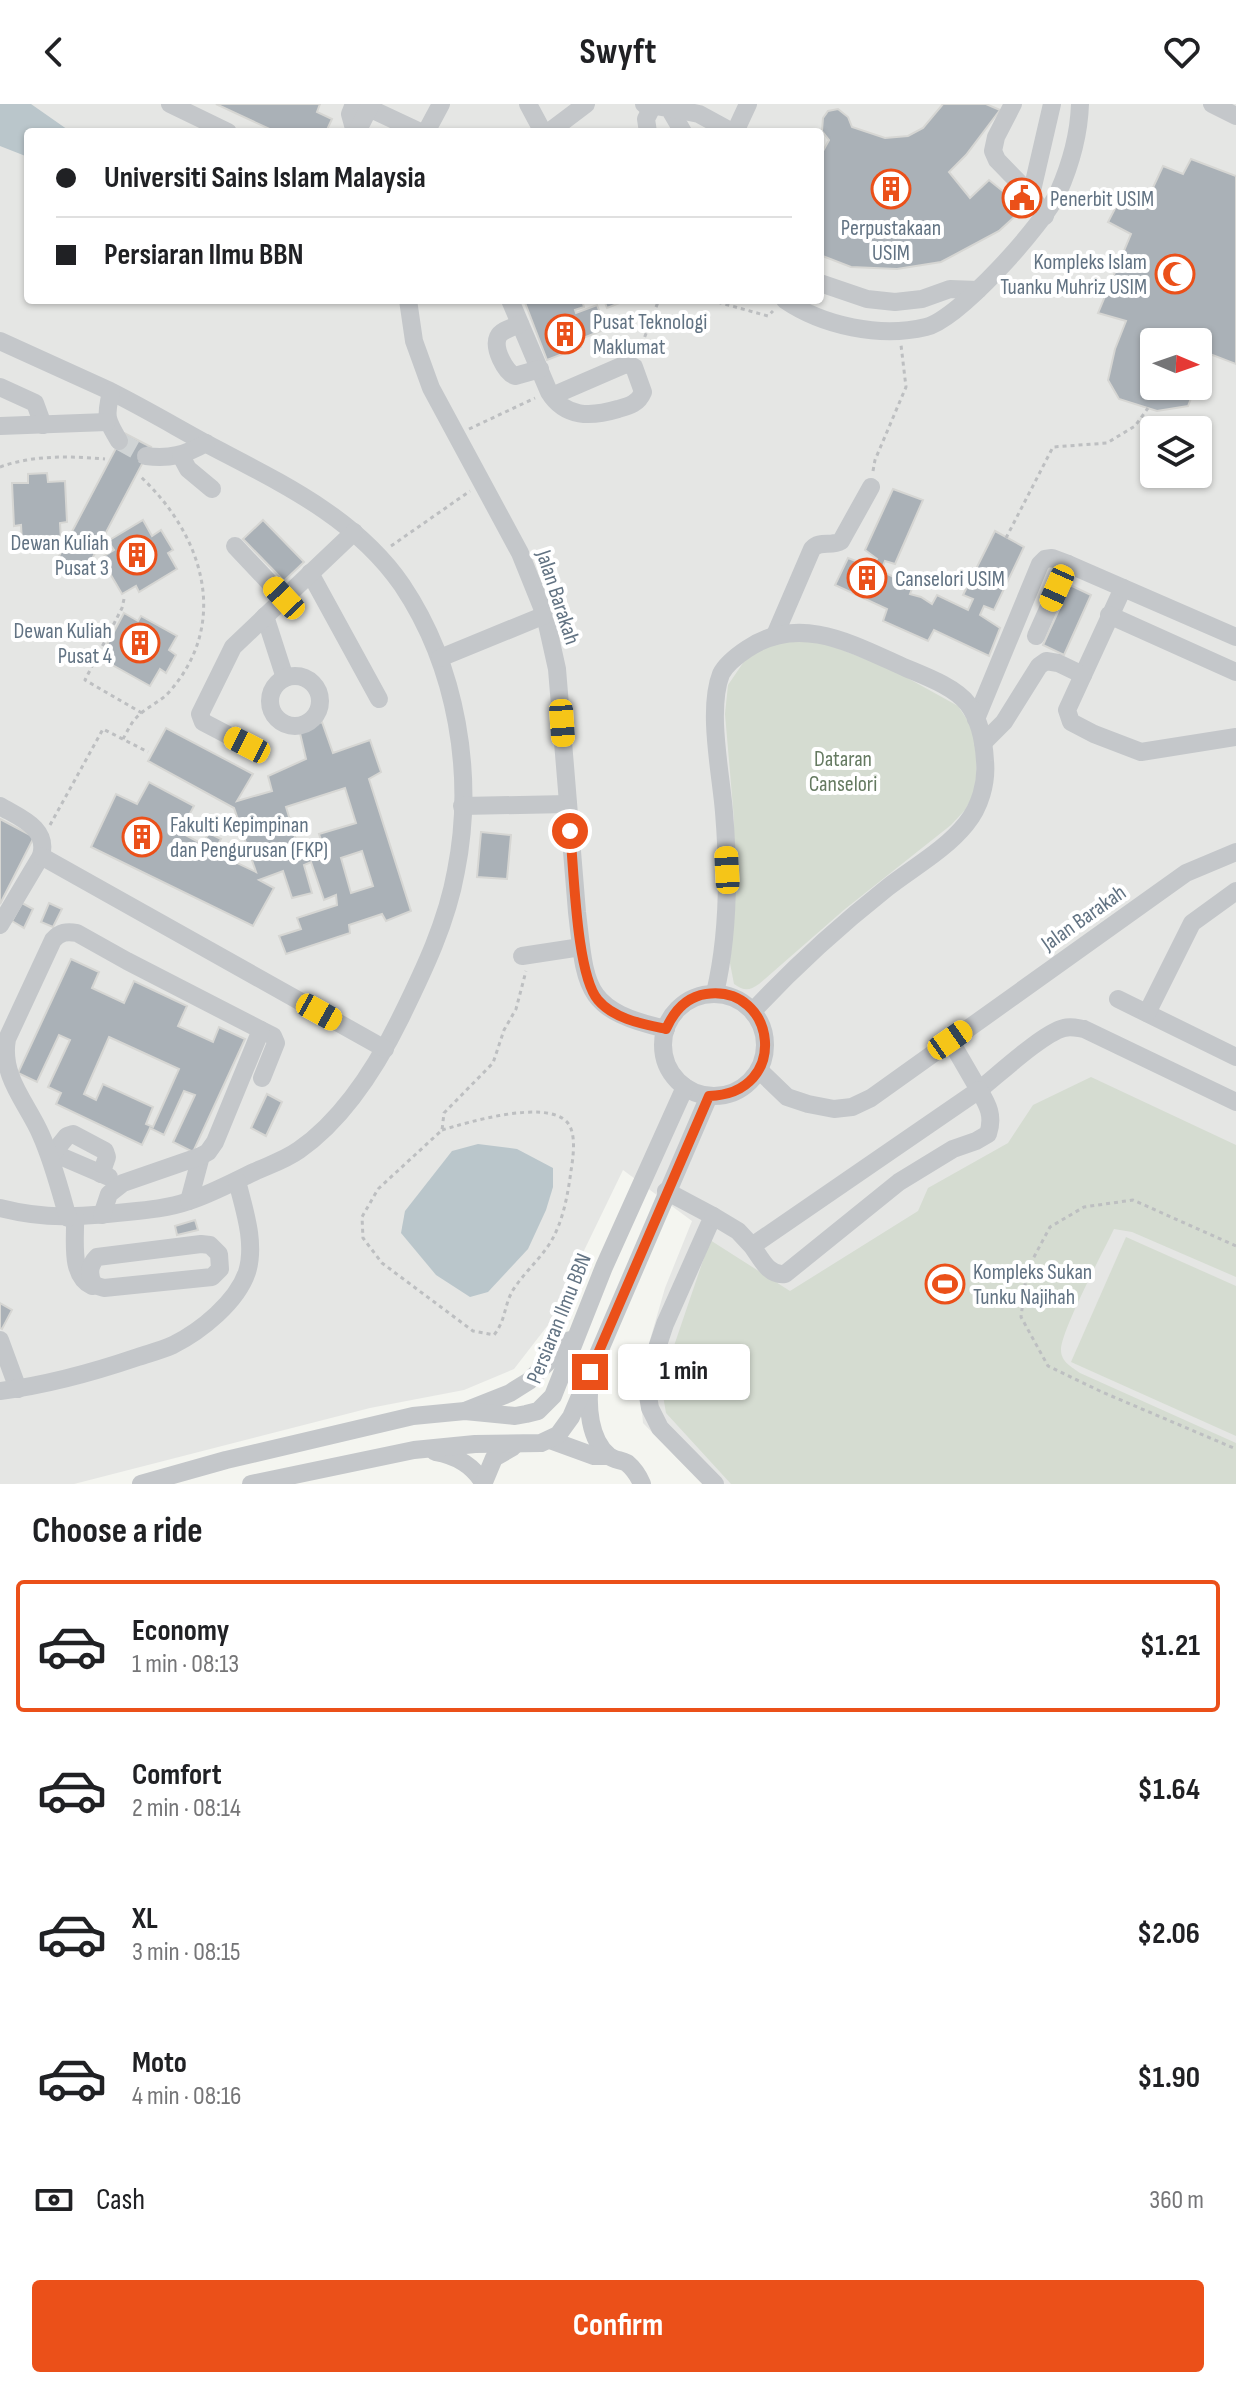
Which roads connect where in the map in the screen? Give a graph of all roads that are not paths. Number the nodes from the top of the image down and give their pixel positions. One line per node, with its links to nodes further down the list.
1 (170, 104): 13 (street)
2 (441, 104): 16 (street)
3 (528, 104): 17 (street)
4 (586, 104): 18 (street)
5 (748, 104): 22 (street)
6 (1013, 104): 23 (street)
7 (1052, 104): 23 (street)
8 (1080, 104): 24 (street)
9 (1212, 104): 12 (street)
10 (365, 105): 14 (street); 15 (street)
11 (658, 106): 19 (street); 20 (street); 21 (street)
12 (1236, 116)
13 (220, 128)
14 (357, 128)
15 (414, 128)
16 (426, 128)
17 (541, 128)
18 (554, 128)
19 (646, 128)
20 (679, 128)
21 (726, 128)
22 (736, 128)
23 (1031, 195): 24 (street)
24 (1045, 216): 26 (street)
25 (824, 284): 26 (street)
26 (978, 290): 29 (street)
27 (409, 304): 51 (street, Jalan Barakah)
28 (512, 304): 30 (street)
29 (791, 305)
30 (520, 324): 32 (street); 32 (street)
31 (0, 341): 34 (street)
32 (540, 369): 35 (street)
33 (0, 387): 37 (street)
34 (111, 392): 36 (street); 40 (street)
35 (551, 394): 35 (street)
36 (107, 422): 37 (street); 39 (street)
37 (43, 425): 38 (street)
38 (0, 426)
39 (119, 441)
40 (206, 443): 42 (street); 45 (street)
41 (146, 456): 42 (street)
42 (181, 456): 44 (street)
43 (871, 487): 55 (street)
44 (212, 489)
45 (354, 532): 48 (street); 57 (street)
46 (235, 546): 50 (street)
47 (1068, 564): 49 (street); 56 (street); 62 (street)
48 (310, 573): 50 (street); 61 (street)
49 (1123, 588): 52 (street); 54 (street)
50 (284, 598): 53 (street)
51 (545, 615): 57 (street); 66 (street, Jalan Barakah)
52 (1109, 615): 58 (street); 59 (street)
53 (265, 616): 60 (street); 65 (street)
54 (1235, 634)
55 (775, 635): 62 (street); 75 (street)
56 (1036, 636)
57 (440, 658): 68 (street)
58 (1236, 672)
59 (1083, 675): 63 (street); 64 (street)
60 (285, 678)
61 (379, 699)
62 (976, 719): 64 (street)
63 (1236, 737)
64 (983, 743): 77 (street)
65 (247, 745)
66 (568, 804): 68 (street); 73 (street, Jalan Barakah)
67 (0, 806): 69 (street)
68 (462, 806): 82 (street)
69 (42, 848): 72 (street); 82 (street)
70 (1236, 852): 81 (street, Jalan Barakah)
71 (1236, 891): 78 (street)
72 (0, 925)
73 (581, 947): 74 (street); 79 (street, Jalan Barakah)
74 (526, 956)
75 (715, 993): 77 (street); 79 (street)
76 (1118, 999): 78 (street)
77 (753, 1011): 84 (street)
78 (1147, 1013): 83 (street)
79 (666, 1029): 86 (street)
80 (261, 1030): 85 (street); 90 (street); 91 (street)
81 (950, 1040): 84 (street, Jalan Barakah); 87 (street)
82 (385, 1049): 92 (street)
83 (1236, 1057)
84 (759, 1070): 88 (street)
85 (262, 1078)
86 (685, 1087): 88 (street); 102 (street, Persiaran Ilmu BBN)
87 (979, 1090): 89 (street); 99 (street); 99 (street)
88 (709, 1096): 94 (street)
89 (1235, 1104)
90 (52, 1155): 93 (street); 98 (street)
91 (201, 1156): 93 (street); 95 (street)
92 (237, 1181): 95 (street); 105 (street)
93 (118, 1186): 98 (street)
94 (666, 1191): 97 (street); 104 (street)
95 (189, 1201): 98 (street)
96 (0, 1208): 98 (street)
97 (713, 1216): 99 (street); 115 (street)
98 (83, 1217): 100 (street); 101 (street)
99 (752, 1246)
100 (97, 1257): 101 (street); 101 (street)
101 (98, 1288)
102 (576, 1335): 106 (street); 106 (street, Persiaran Ilmu BBN)
103 (0, 1340): 105 (street)
104 (600, 1349): 107 (street); 110 (street)
105 (9, 1390)
106 (465, 1411): 112 (street, Persiaran Ilmu BBN)
107 (557, 1435): 108 (street); 110 (street)
108 (518, 1445): 109 (street); 111 (street)
109 (414, 1450): 111 (street); 113 (street)
110 (600, 1452): 114 (street)
111 (484, 1483)
112 (141, 1484)
113 (251, 1484)
114 (642, 1484)
115 (715, 1484)

